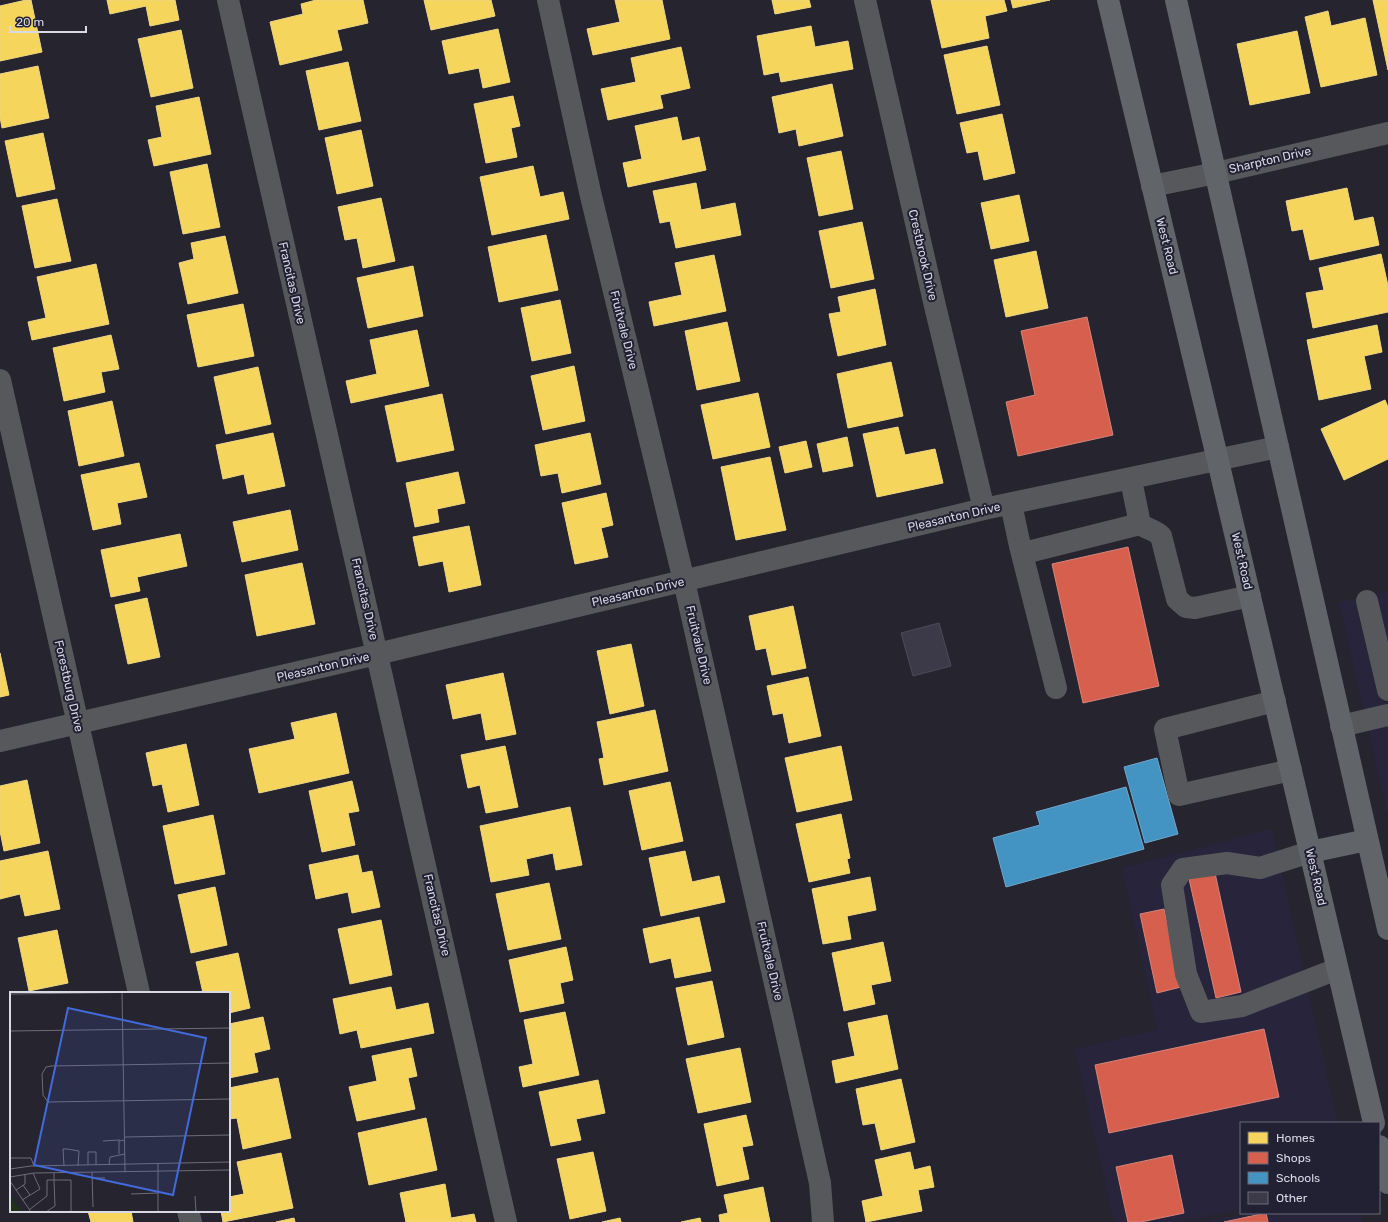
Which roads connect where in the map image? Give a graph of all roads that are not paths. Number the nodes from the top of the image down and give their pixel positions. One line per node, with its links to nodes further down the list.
1 (228, 0): 20 (street, Francitas Drive)
2 (548, 0): 17 (street, Fruitvale Drive)
3 (865, 0): 14 (street, Crestbrook Drive)
4 (1108, 0): 8 (main road, West Road)
5 (1176, 0): 7 (main road)
6 (1388, 133): 7 (street, Sharpton Drive)
7 (1216, 173): 8 (street, Sharpton Drive); 10 (main road)
8 (1152, 186): 11 (main road, West Road)
9 (0, 380): 25 (street, Forestburg Drive)
10 (1278, 447): 11 (street, Pleasanton Drive); 26 (main road)
11 (1218, 460): 12 (street, Pleasanton Drive); 18 (main road, West Road)
12 (1131, 480): 13 (street, Pleasanton Drive); 15 (street)
13 (1011, 504): 14 (street, Pleasanton Drive); 16 (street)
14 (984, 509): 17 (street, Pleasanton Drive)
15 (1140, 524): 16 (street); 18 (street)
16 (1020, 546): 21 (street)
17 (684, 581): 20 (street, Pleasanton Drive); 40 (street, Fruitvale Drive)
18 (1250, 596): 23 (main road, West Road)
19 (1367, 601): 22 (street)
20 (377, 654): 25 (street, Pleasanton Drive); 39 (street, Francitas Drive)
21 (1056, 688)
22 (1388, 690)
23 (1275, 701): 28 (main road, West Road); 28 (street)
24 (1388, 715): 26 (street)
25 (78, 723): 27 (street, Pleasanton Drive); 33 (street, Forestburg Drive)
26 (1341, 726): 29 (main road)
27 (0, 741)
28 (1291, 770): 30 (main road, West Road)
29 (1367, 840): 30 (main road); 31 (main road)
30 (1310, 852): 32 (main road, West Road); 32 (street)
31 (1388, 929)
32 (1337, 969): 34 (main road, West Road)
33 (139, 992)
34 (1374, 1122)
35 (1380, 1150): 36 (main road)
36 (1388, 1179)
37 (188, 1212): 38 (street)
38 (191, 1222)
39 (506, 1222)
40 (823, 1222)

